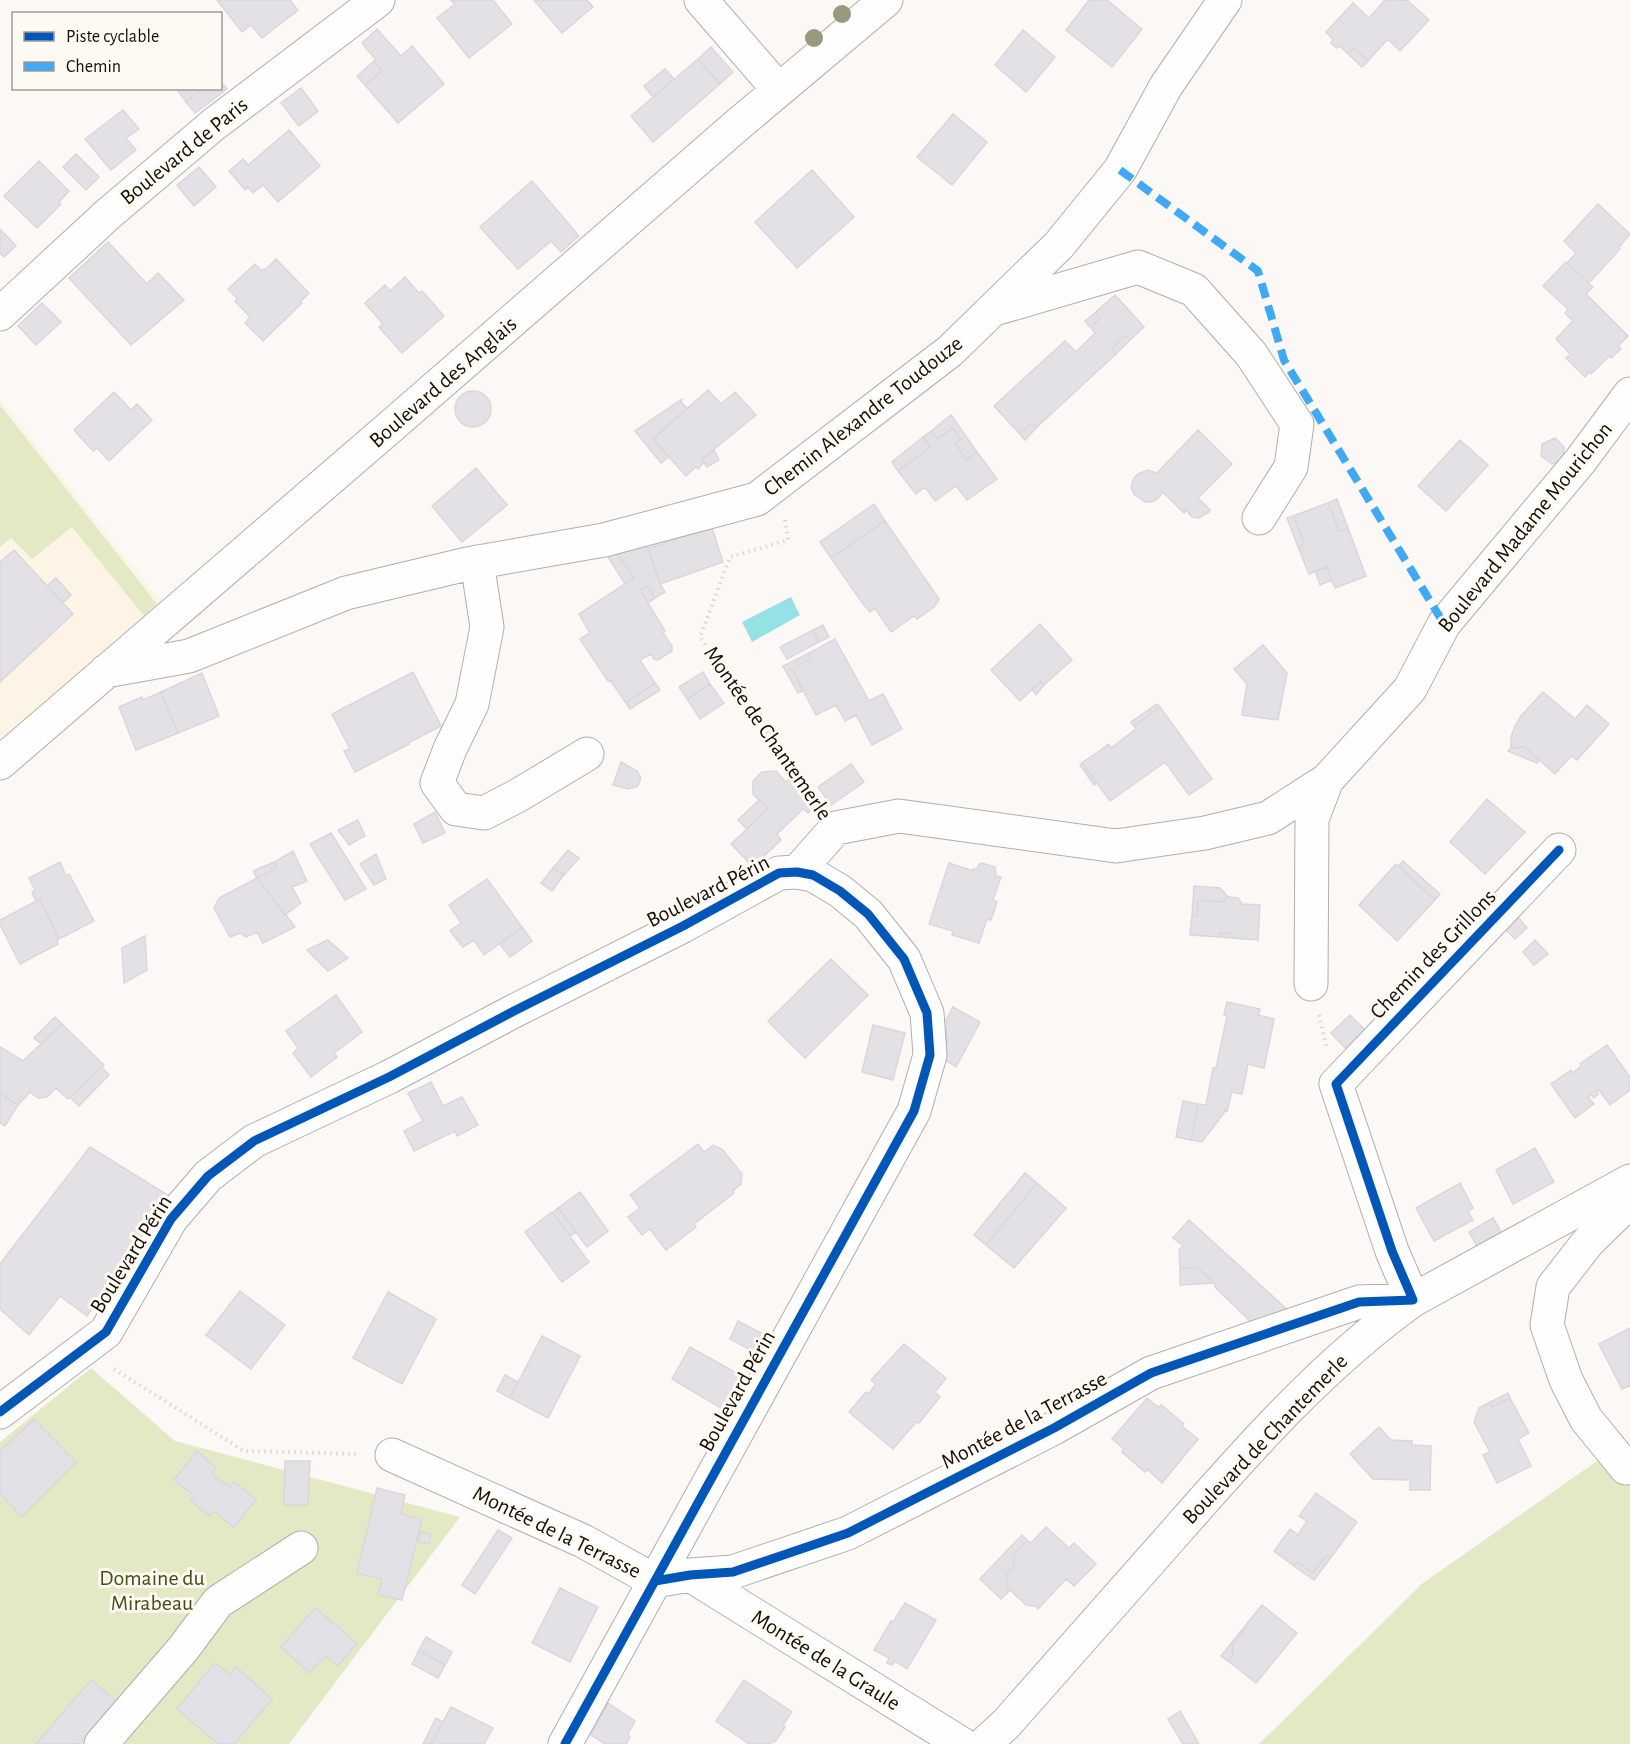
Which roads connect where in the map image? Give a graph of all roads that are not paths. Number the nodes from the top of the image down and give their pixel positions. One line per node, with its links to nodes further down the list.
1 (378, 0): 7 (street, Boulevard de Paris)
2 (1225, 0): 6 (street, Chemin Alexandre Toudouze)
3 (884, 1): 5 (street, Boulevard des Anglais)
4 (709, 3): 5 (street)
5 (779, 90): 11 (street, Boulevard des Anglais)
6 (993, 310): 9 (street); 10 (street, Chemin Alexandre Toudouze)
7 (0, 314)
8 (1630, 394): 14 (street, Boulevard Madame Mourichon)
9 (1259, 518)
10 (477, 562): 11 (street, Chemin Alexandre Toudouze); 12 (street)
11 (106, 671): 13 (street, Boulevard des Anglais)
12 (587, 754)
13 (0, 763)
14 (1327, 780): 16 (street, Boulevard Madame Mourichon); 17 (street)
15 (1559, 850): 20 (street, Chemin des Grillons)
16 (796, 872): 21 (street, Boulevard Périn); 26 (street, Boulevard Périn)
17 (1311, 984)
18 (1630, 1181): 20 (street, Boulevard de Chantemerle)
19 (1630, 1201): 23 (street)
20 (1413, 1300): 25 (street, Montée de la Terrasse); 30 (street, Boulevard de Chantemerle)
21 (0, 1412)
22 (392, 1455): 26 (street, Montée de la Terrasse)
23 (1626, 1468)
24 (301, 1548): 27 (street)
25 (690, 1575): 26 (street, Montée de la Terrasse); 29 (street, Montée de la Graule)
26 (655, 1581): 28 (street, Boulevard Périn)
27 (101, 1744)
28 (565, 1744)
29 (962, 1744)
30 (984, 1744)

